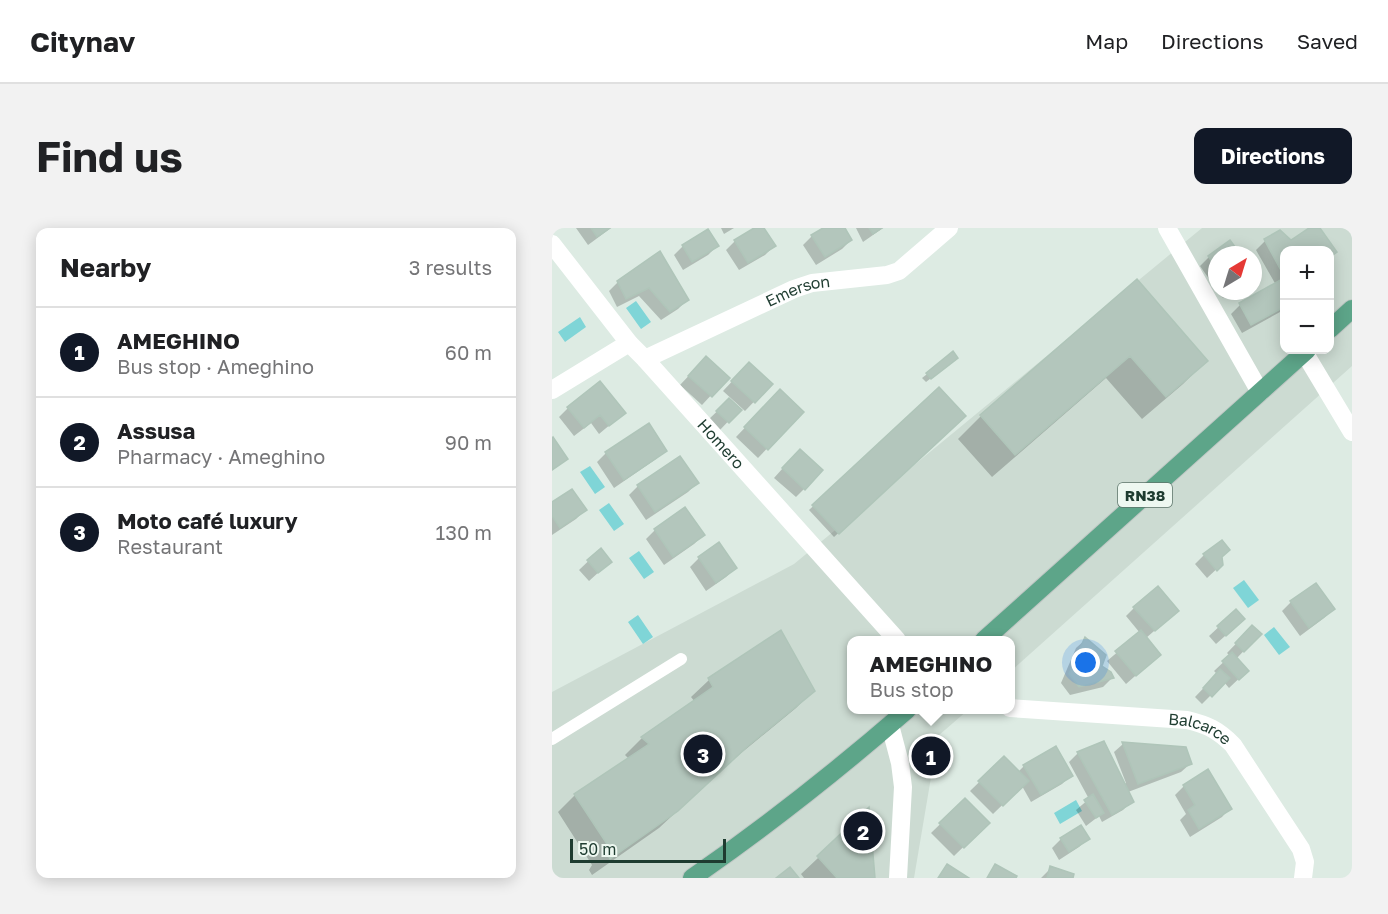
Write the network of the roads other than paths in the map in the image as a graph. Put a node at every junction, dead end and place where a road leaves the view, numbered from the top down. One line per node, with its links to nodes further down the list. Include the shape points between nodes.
1 (949, 228): 9 (street, Emerson, via 899,271 794,289)
2 (1167, 228): 11 (street)
3 (552, 244): 6 (street, Homero)
4 (1352, 309): 5 (main road)
5 (1334, 325)
6 (629, 343): 9 (street, Homero); 10 (street)
7 (1303, 354): 11 (main road, RN38)
8 (1308, 354): 12 (street)
9 (645, 359): 13 (street, Homero)
10 (552, 390)
11 (1260, 392): 14 (main road, RN38)
12 (1352, 432)
13 (893, 636)
14 (988, 636)
15 (681, 659): 19 (lane)
16 (1015, 708): 22 (street, Balcarce, via 1187,720 1220,731 1301,849 1305,862)
17 (902, 714): 18 (main road)
18 (890, 724): 20 (main road, via 787,810); 21 (street, via 903,787)
19 (552, 739)
20 (692, 878)
21 (898, 878)
22 (1303, 878)

